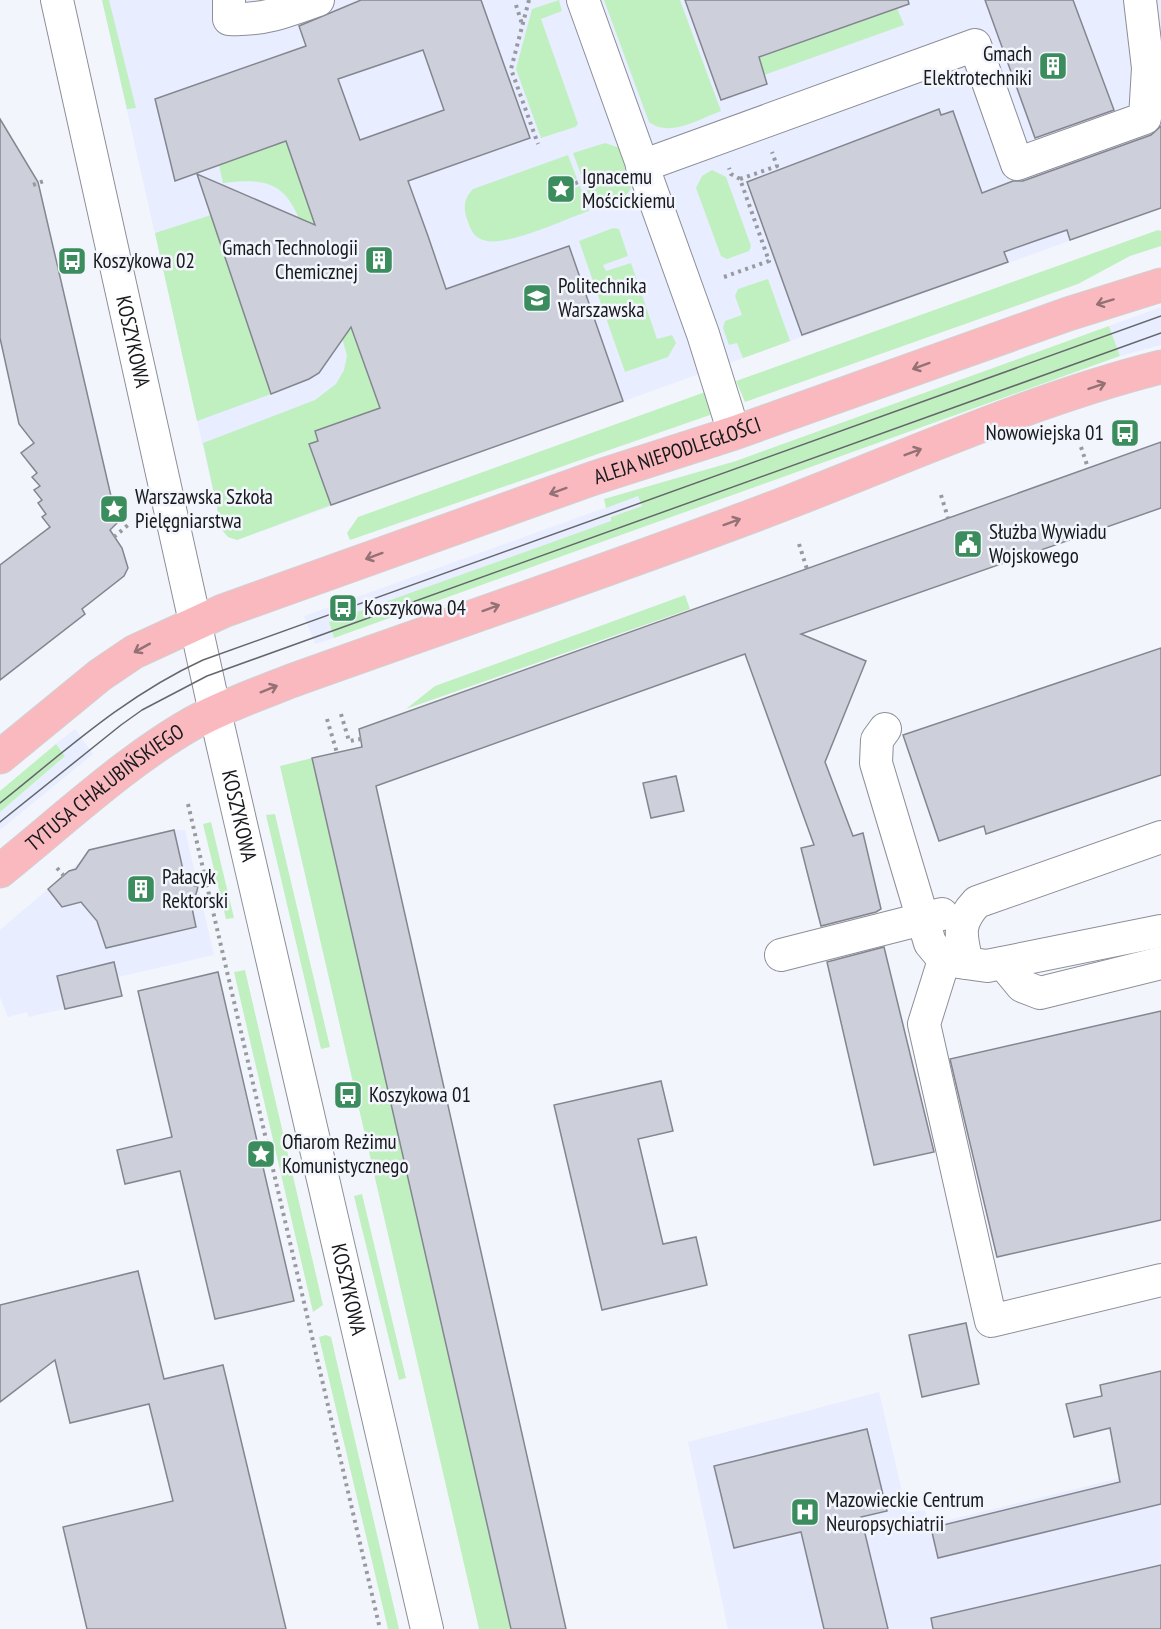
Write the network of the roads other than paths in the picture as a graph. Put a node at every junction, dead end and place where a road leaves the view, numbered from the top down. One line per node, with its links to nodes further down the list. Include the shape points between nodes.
1 (57, 0): 10 (street, KOSZYKOWA)
2 (229, 0): 5 (street, via 229,19 247,20 277,15)
3 (583, 0): 6 (street)
4 (1140, 0): 6 (street, via 1148,68 1145,118 1017,164 975,45)
5 (312, 1)
6 (642, 166): 9 (street)
7 (1161, 285): 9 (main road, ALEJA NIEPODLEGŁOŚCI, one-way to 9, via 1068,314)
8 (1161, 366): 11 (main road, one-way to 8, via 911,453)
9 (734, 433): 10 (main road, ALEJA NIEPODLEGŁOŚCI, one-way to 10, via 594,478)
10 (195, 623): 11 (street, KOSZYKOWA); 13 (main road, one-way to 13, via 119,663)
11 (215, 712): 15 (main road, TYTUSA CHAŁUBIŃSKIEGO, via 159,745); 24 (street, KOSZYKOWA)
12 (885, 729): 17 (street, via 876,740 876,763)
13 (0, 757)
14 (1161, 837): 16 (street)
15 (0, 871)
16 (977, 902): 17 (street); 20 (street, via 965,914)
17 (924, 920): 19 (street); 20 (street, via 930,943)
18 (1161, 931): 21 (street)
19 (782, 955)
20 (956, 962): 21 (street, via 987,966); 23 (street, via 924,1024 991,1321)
21 (1003, 963): 22 (street, via 1022,986 1040,993)
22 (1161, 963)
23 (1161, 1280)
24 (428, 1629)

